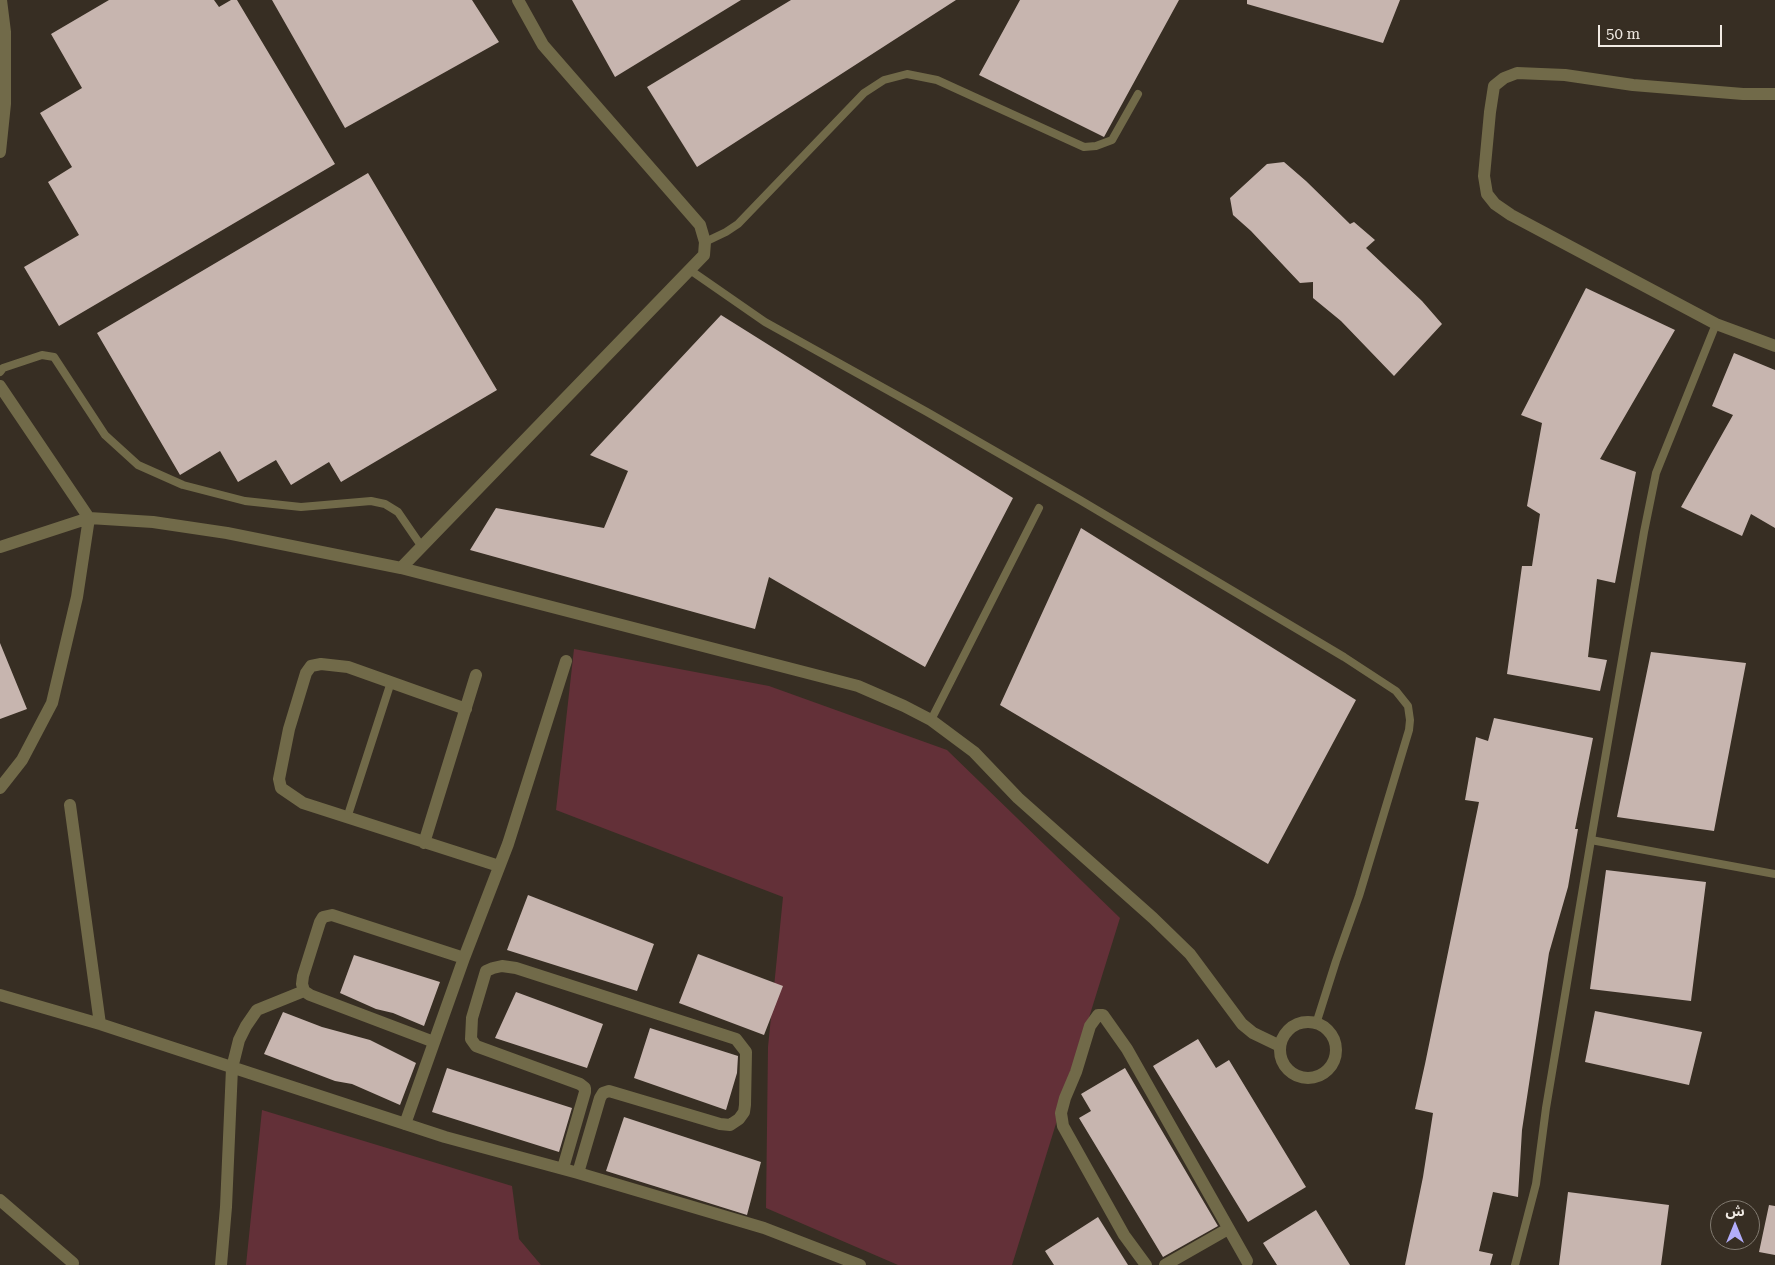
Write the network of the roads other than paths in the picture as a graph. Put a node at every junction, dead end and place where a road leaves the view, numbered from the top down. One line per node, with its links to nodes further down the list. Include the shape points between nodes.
1 (1, 0): 5 (street, via 5,32 5,104)
2 (518, 0): 6 (street, via 543,45 700,225)
3 (1138, 94): 6 (lane, via 1112,140 1084,147 937,80 907,74 884,80 864,93 738,224)
4 (1775, 94): 8 (street, via 1743,94 1517,73 1494,86 1484,176 1487,194 1495,204)
5 (0, 152)
6 (705, 242): 7 (street, via 704,255)
7 (690, 270): 15 (street); 33 (lane, via 765,322 1080,500 1396,691 1408,706 1409,730)
8 (1716, 324): 9 (street); 25 (lane, via 1656,473)
9 (1775, 346)
10 (0, 372): 15 (lane, via 42,355 54,357 105,435 138,465 183,486 244,501 302,507 371,501 385,504 398,512)
11 (0, 386): 13 (street)
12 (1039, 508): 21 (lane)
13 (89, 518): 14 (street); 16 (street, via 154,522 227,533); 22 (street, via 77,597 52,703 22,760)
14 (0, 547)
15 (422, 547): 16 (street)
16 (402, 568): 21 (street, via 858,686)
17 (566, 662): 27 (street)
18 (476, 676): 20 (street)
19 (391, 682): 20 (street); 24 (lane); 24 (street, via 348,667 321,664 311,666 306,673 289,729 279,779 281,788 303,803)
20 (466, 709): 26 (street)
21 (931, 720): 35 (street, via 974,752 1018,798 1190,954 1242,1024)
22 (0, 788)
23 (70, 805): 32 (street)
24 (348, 818): 26 (street)
25 (1591, 840): 28 (lane); 48 (lane, via 1536,1184)
26 (424, 843): 27 (street)
27 (499, 866): 29 (street)
28 (1775, 874)
29 (464, 958): 30 (street, via 332,915 323,917 320,922 302,984); 34 (street)
30 (304, 991): 34 (street); 36 (street, via 257,1010 238,1040)
31 (0, 995): 32 (street)
32 (100, 1024): 36 (street)
33 (1316, 1024): 35 (street, via 1309,1022 1293,1026); 35 (street, via 1330,1033 1336,1047 1333,1063 1322,1074 1307,1078 1292,1073 1282,1061)
34 (434, 1042): 37 (street)
35 (1280, 1046)
36 (232, 1068): 37 (street); 44 (street)
37 (406, 1124): 38 (street)
38 (563, 1168): 39 (street); 39 (street, via 585,1088 476,1046 471,1039 472,1018 486,971 493,968 516,968 736,1039 746,1052 745,1106 740,1119 730,1125 720,1124 609,1092 603,1093)
39 (578, 1172): 45 (street, via 764,1228)
40 (0, 1200): 43 (street)
41 (1228, 1229): 42 (street); 46 (street, via 1127,1049 1103,1015 1098,1015 1090,1026 1065,1098 1061,1113 1063,1126 1124,1235); 47 (street)
42 (1247, 1261)
43 (73, 1263)
44 (221, 1265)
45 (860, 1265)
46 (1146, 1265)
47 (1165, 1265)
48 (1515, 1265)

